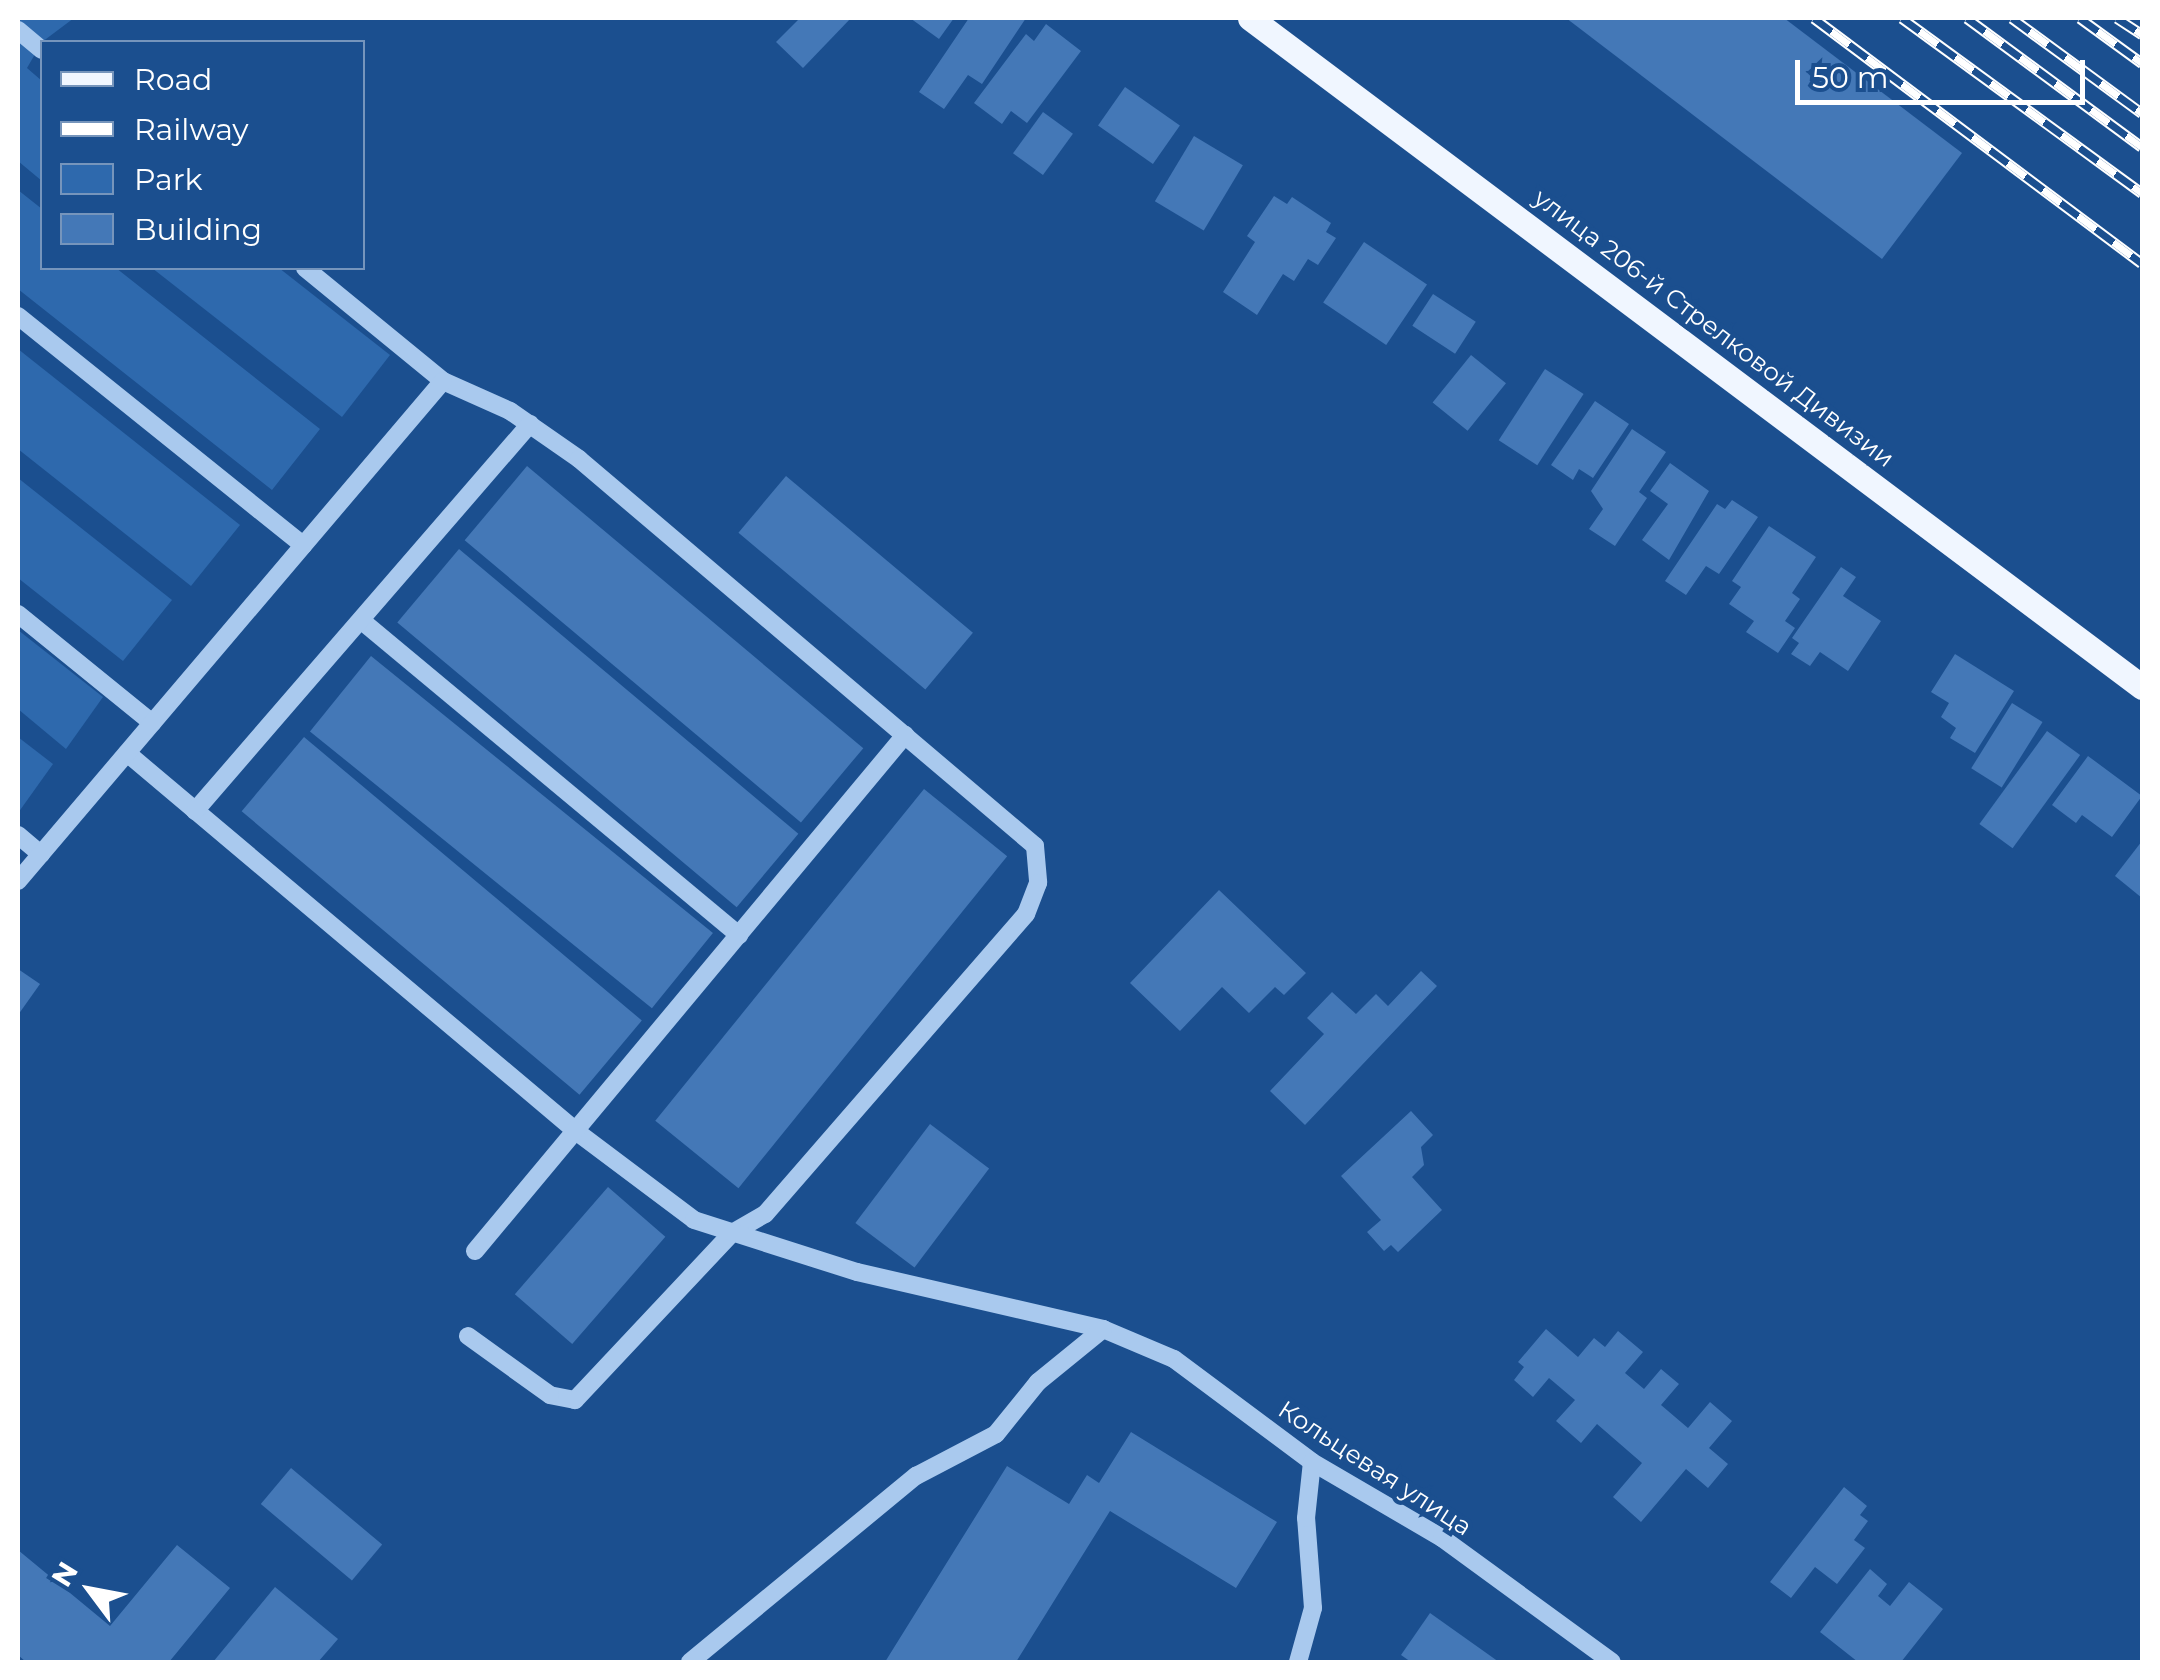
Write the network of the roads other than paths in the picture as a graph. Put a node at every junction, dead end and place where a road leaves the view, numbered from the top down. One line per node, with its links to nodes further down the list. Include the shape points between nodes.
1 (1250, 18): 11 (main road, улица 206-й Стрелковой Дивизии)
2 (18, 30): 3 (street)
3 (40, 48)
4 (307, 270): 6 (street)
5 (18, 316): 8 (street)
6 (443, 381): 7 (street); 8 (street)
7 (530, 424): 10 (street); 13 (street)
8 (303, 545): 12 (street)
9 (18, 614): 12 (street)
10 (362, 621): 15 (street); 19 (street)
11 (2142, 687)
12 (152, 723): 14 (street)
13 (905, 735): 19 (street); 21 (street, via 1035,846 1038,883 1026,914 765,1214)
14 (126, 753): 15 (street, Кольцевая улица); 17 (street)
15 (195, 811): 20 (street, Кольцевая улица)
16 (18, 836): 17 (street)
17 (41, 854): 18 (street)
18 (18, 882)
19 (740, 935): 20 (street)
20 (577, 1132): 21 (street, Кольцевая улица, via 694,1220); 22 (street)
21 (730, 1234): 23 (street, Кольцевая улица, via 784,1244 857,1272); 24 (street, via 575,1400 550,1395)
22 (475, 1251)
23 (1103, 1329): 25 (street, Кольцевая улица, via 1174,1359); 26 (street, via 1038,1382 996,1434 916,1476)
24 (468, 1336)
25 (1312, 1462): 27 (street, via 1306,1518 1314,1608); 28 (street, Кольцевая улица, via 1442,1538)
26 (690, 1662)
27 (1298, 1662)
28 (1612, 1662)

